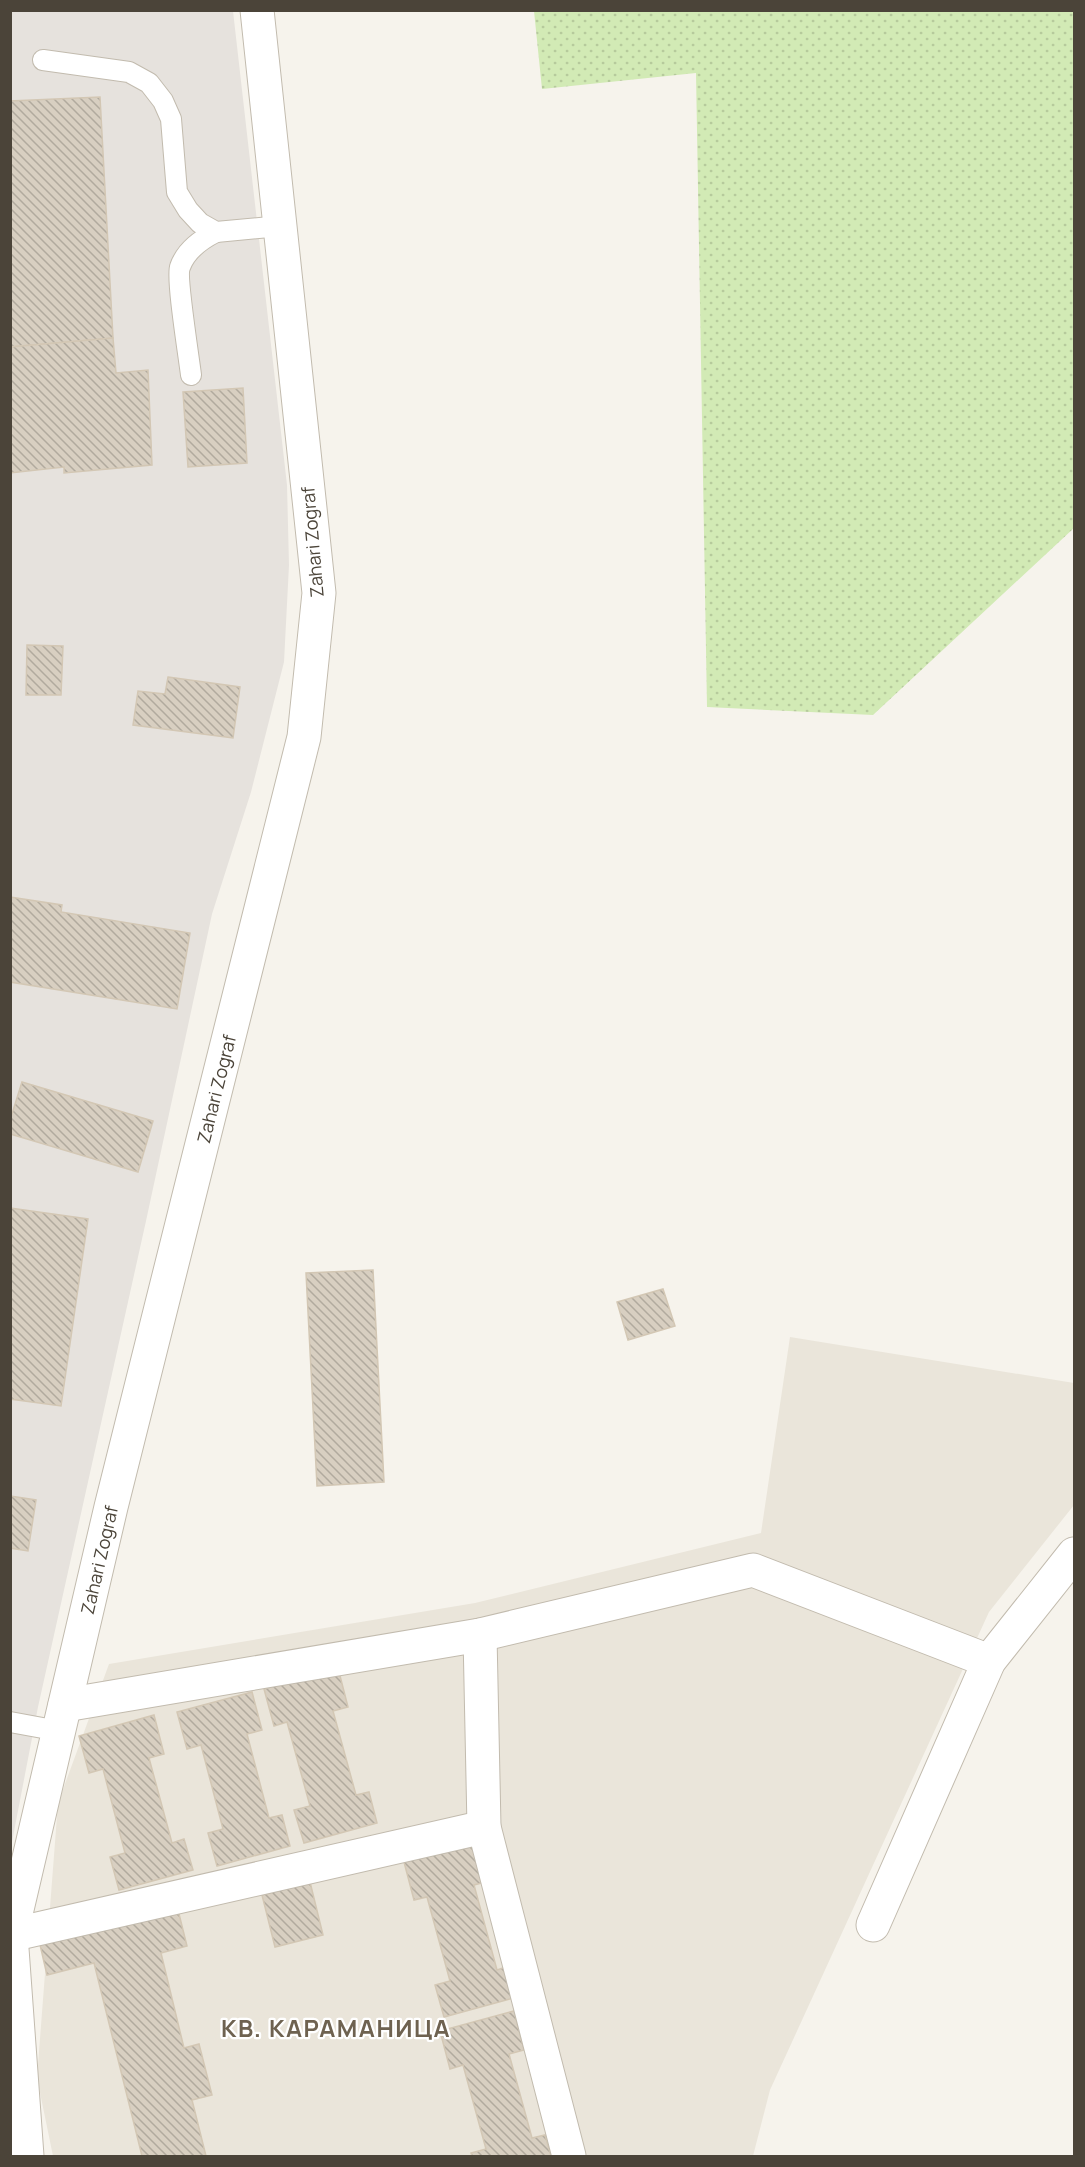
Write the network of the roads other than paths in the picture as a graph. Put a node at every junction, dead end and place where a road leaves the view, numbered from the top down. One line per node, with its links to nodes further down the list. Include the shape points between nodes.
1 (257, 10): 3 (street, Zahari Zograf)
2 (43, 60): 4 (lane, via 129,72 149,82 171,119 177,192 200,223)
3 (280, 226): 4 (lane); 9 (street, Zahari Zograf, via 319,593 304,737)
4 (216, 232): 5 (lane, via 189,251 179,269)
5 (190, 375)
6 (1074, 1554): 8 (street)
7 (480, 1635): 8 (street, via 753,1570); 9 (street); 11 (street)
8 (989, 1661): 12 (street)
9 (62, 1718): 10 (lane); 13 (street, Zahari Zograf)
10 (10, 1722)
11 (484, 1827): 13 (street); 15 (street)
12 (873, 1925)
13 (11, 1935): 14 (street, Zahari Zograf)
14 (27, 2157)
15 (569, 2157)

